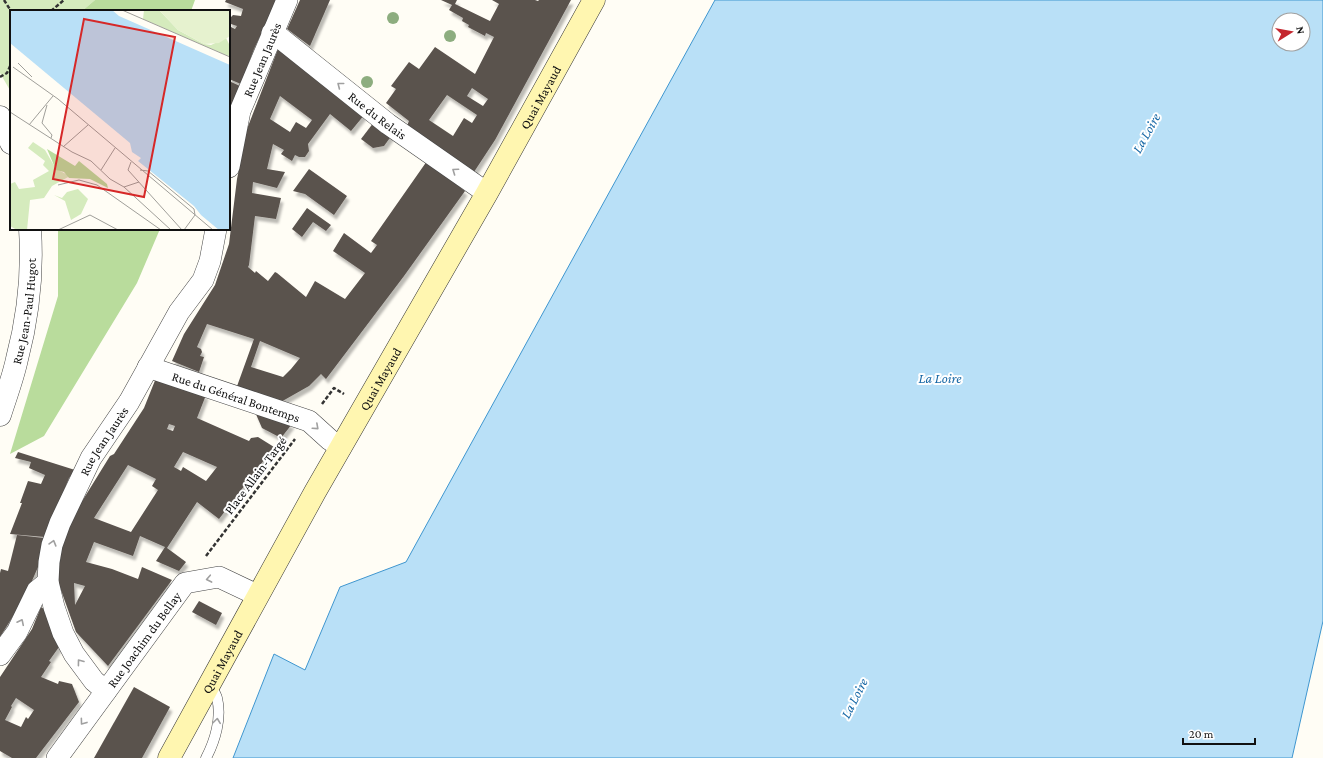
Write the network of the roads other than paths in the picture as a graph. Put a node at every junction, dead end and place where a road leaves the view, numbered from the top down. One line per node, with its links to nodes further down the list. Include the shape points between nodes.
1 (287, 0): 3 (street, Rue Jean Jaurès)
2 (594, 0): 7 (main road, Quai Mayaud)
3 (272, 33): 6 (street, Rue Jean Jaurès, via 240,111); 7 (street, Rue du Relais, one-way to 3, via 388,124)
4 (0, 117): 5 (street)
5 (10, 141)
6 (230, 162)
7 (487, 193): 12 (main road, Quai Mayaud)
8 (30, 230): 11 (street, Rue Jean-Paul Hugot, via 30,288 24,327)
9 (216, 230): 10 (street, Rue Jean Jaurès, via 210,261 203,280 179,312)
10 (148, 368): 12 (street, Rue du Général Bontemps, one-way to 12, via 309,421); 13 (street, Rue Jean Jaurès, one-way to 10, via 52,545 68,505 91,458 129,402)
11 (0, 415)
12 (341, 447): 14 (main road, Quai Mayaud)
13 (48, 582): 15 (street, one-way to 13, via 17,632 37,591); 17 (street, Rue Jean Jaurès, one-way to 13, via 94,681 74,654 63,632)
14 (257, 595): 16 (main road, Quai Mayaud); 17 (street, Rue Joachim du Bellay, one-way to 17, via 219,577 185,584)
15 (0, 655)
16 (210, 684): 19 (main road, Quai Mayaud); 20 (lane, one-way to 16, via 218,720 217,698)
17 (106, 691): 18 (street, Rue Joachim du Bellay, one-way to 18)
18 (57, 758)
19 (169, 758)
20 (206, 758)

